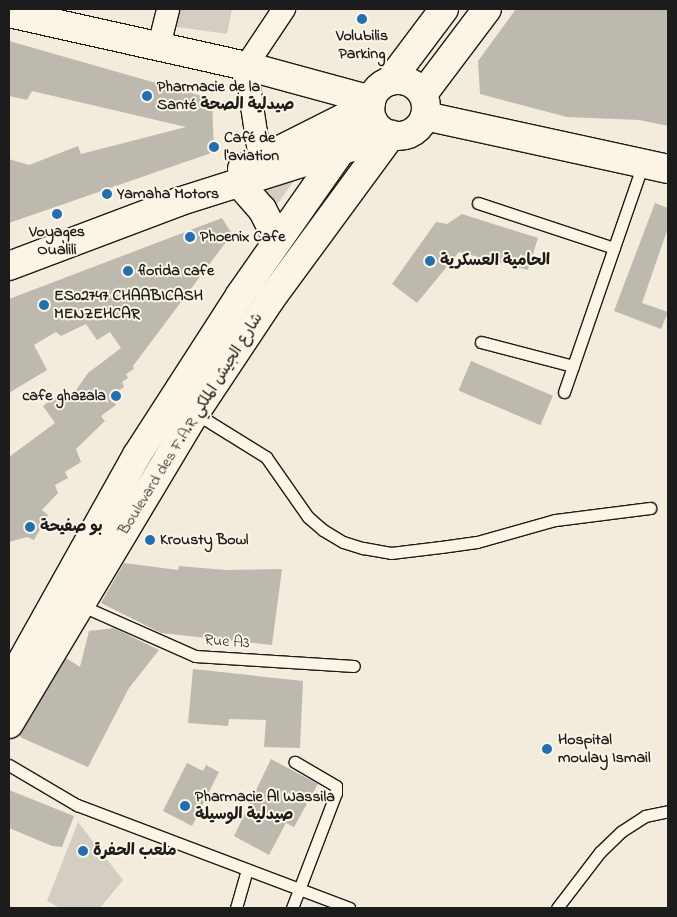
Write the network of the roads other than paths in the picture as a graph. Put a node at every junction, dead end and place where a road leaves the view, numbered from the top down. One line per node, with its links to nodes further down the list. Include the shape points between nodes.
1 (168, 9): 6 (street)
2 (284, 9): 7 (street)
3 (444, 9): 8 (main road, Boulevard des F.A.R شارع الجيش الملكي)
4 (487, 9): 9 (main road)
5 (9, 13): 6 (main road)
6 (159, 46): 7 (main road)
7 (246, 66): 8 (main road); 12 (street)
8 (375, 98): 9 (main road, via 412,83); 10 (main road, via 376,125); 11 (main road, Boulevard des F.A.R شارع الجيش الملكي); 12 (main road)
9 (424, 105): 10 (main road, via 421,124 408,134); 13 (main road)
10 (391, 135): 11 (main road); 23 (main road, Boulevard des F.A.R شارع الجيش الملكي, via 270,300)
11 (339, 151): 14 (main road); 17 (main road, Boulevard des F.A.R شارع الجيش الملكي)
12 (260, 159): 15 (main road)
13 (655, 166): 18 (lane)
14 (239, 184): 15 (main road); 17 (main road, via 262,209)
15 (178, 202): 19 (main road)
16 (478, 203): 18 (lane)
17 (278, 240): 27 (main road, Boulevard des F.A.R شارع الجيش الملكي, via 136,455)
18 (614, 248): 21 (lane)
19 (9, 266)
20 (481, 342): 21 (lane)
21 (573, 366): 22 (lane)
22 (564, 392)
23 (195, 413): 24 (lane, via 266,457 308,517 323,530 342,542 363,548 391,553 477,542 555,520); 25 (main road, Boulevard des F.A.R شارع الجيش الملكي)
24 (650, 508)
25 (80, 605): 26 (lane, Rue A3, via 195,656); 28 (main road, Boulevard des F.A.R شارع الجيش الملكي)
26 (354, 666)
27 (9, 684)
28 (9, 724)
29 (296, 762): 33 (lane, via 336,786)
30 (9, 765): 32 (lane, via 77,805)
31 (668, 811): 37 (lane, via 645,816 622,831 600,852)
32 (247, 870): 33 (lane); 34 (lane)
33 (299, 889): 35 (lane); 36 (lane)
34 (236, 908)
35 (292, 908)
36 (349, 908)
37 (557, 908)

